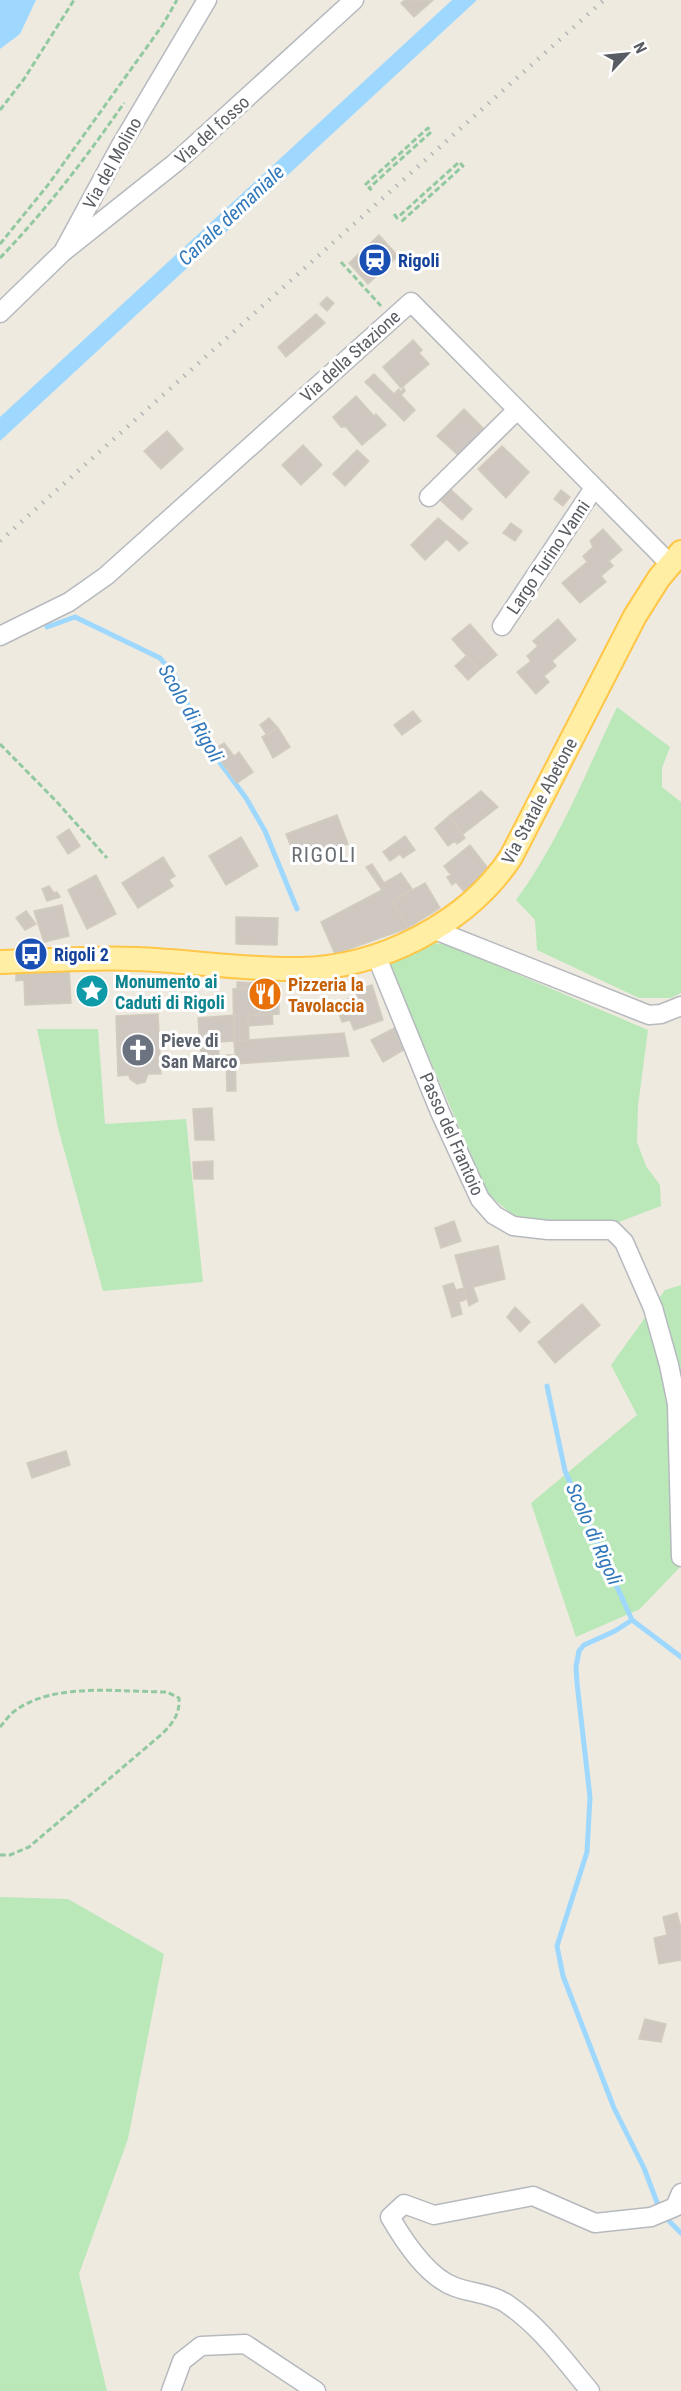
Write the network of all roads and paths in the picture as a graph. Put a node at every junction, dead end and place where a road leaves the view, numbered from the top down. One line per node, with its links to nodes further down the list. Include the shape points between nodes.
1 (74, 0): 6 (path)
2 (177, 0): 11 (path, via 55,175)
3 (207, 0): 12 (street, Via del Molino)
4 (354, 0): 12 (street, Via del fosso, via 175,163)
5 (124, 102): 13 (path, via 84,161)
6 (0, 110)
7 (365, 185): 8 (path, via 428,128 431,132 369,188)
8 (374, 192)
9 (394, 214): 10 (path, via 397,218 459,162 463,166)
10 (401, 222)
11 (0, 244)
12 (63, 252): 15 (street, Via del Molino)
13 (0, 258)
14 (340, 262): 16 (path)
15 (0, 313)
16 (393, 318): 17 (street, Via della Stazione, via 411,302); 22 (street, Via della Stazione, via 106,576 69,602)
17 (517, 410): 18 (street, Via della Stazione); 19 (street)
18 (594, 488): 20 (street, Via della Stazione); 21 (street, Largo Turino Vanni)
19 (429, 497)
20 (675, 558): 25 (main road, Via Statale Abetone, via 635,616 511,857 485,890)
21 (502, 626)
22 (0, 636)
23 (0, 744): 24 (path)
24 (107, 858)
25 (435, 930): 26 (main road, Via Statale Abetone); 28 (street, via 648,1015)
26 (376, 955): 27 (main road, Via Statale Abetone, via 302,969 138,959); 29 (street, Passo del Frantoio, via 480,1199 494,1215 513,1226 612,1230 624,1242 653,1308 677,1404)
27 (0, 962)
28 (681, 1006)
29 (681, 1557)
30 (0, 1727): 31 (path, via 16,1710 62,1692 167,1692 179,1698 180,1708 173,1723 162,1734 29,1847)
31 (0, 1855)
32 (681, 2193): 35 (street, via 675,2207 651,2217 595,2223 533,2196 434,2215 404,2204 390,2217 404,2241 429,2269 452,2286 504,2302 536,2325)
33 (171, 2391): 34 (street, via 182,2361 201,2346 245,2344)
34 (316, 2391)
35 (590, 2391)

